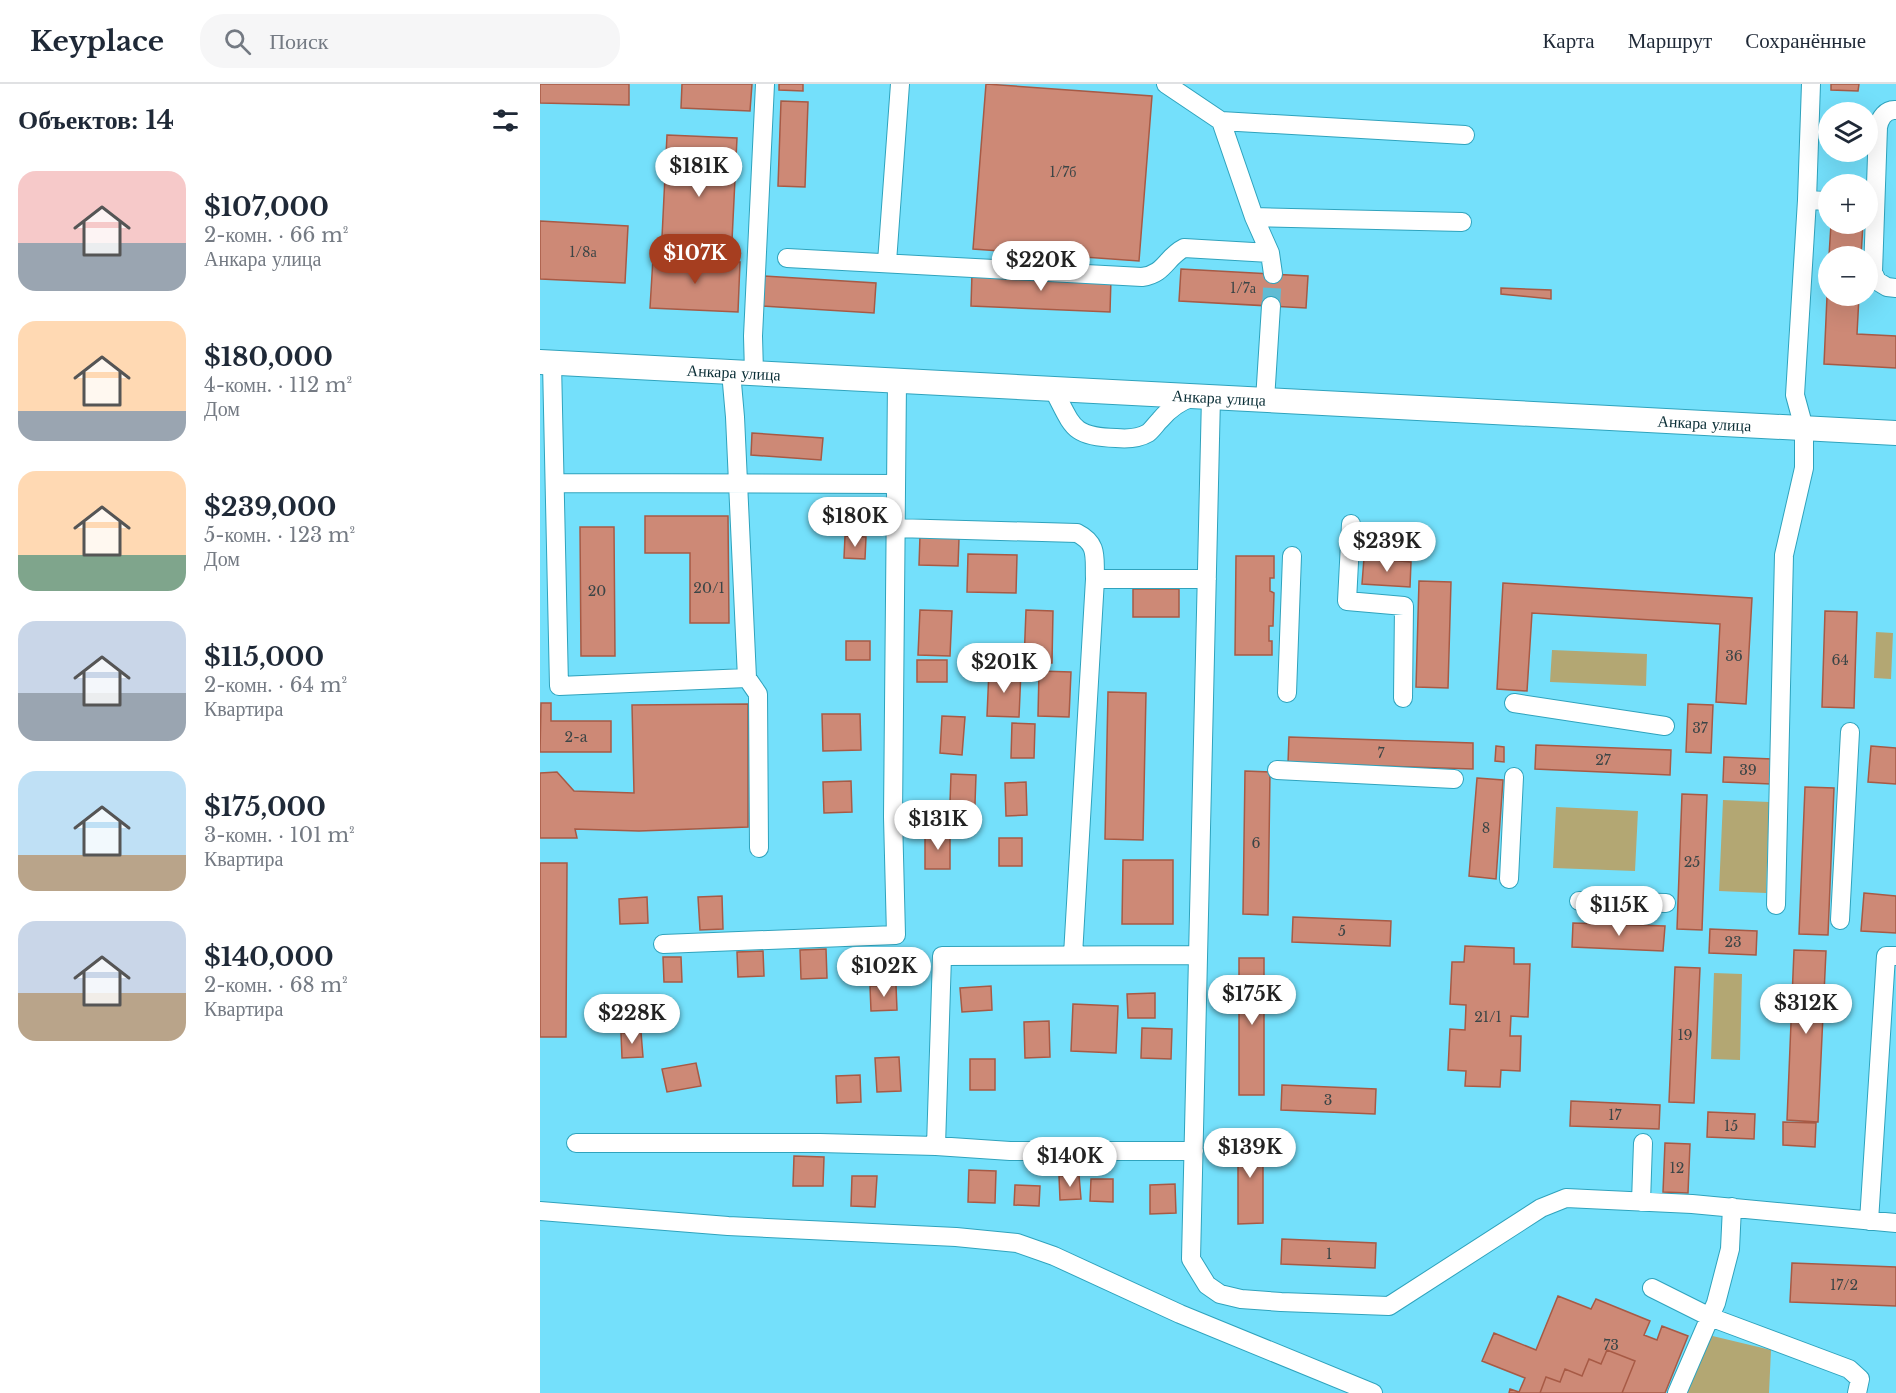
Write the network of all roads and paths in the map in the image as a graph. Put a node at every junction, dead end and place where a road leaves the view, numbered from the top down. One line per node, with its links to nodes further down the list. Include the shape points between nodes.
1 (765, 84): 21 (street, via 753,336)
2 (900, 84): 16 (street)
3 (1166, 84): 6 (street)
4 (1810, 84): 9 (street)
5 (1896, 110): 8 (street, via 1884,113 1880,120)
6 (1221, 122): 7 (street); 11 (street)
7 (1465, 135)
8 (1874, 174)
9 (1807, 200): 10 (street); 26 (street, via 1796,395)
10 (1818, 201)
11 (1254, 217): 12 (street); 14 (street)
12 (1462, 222)
13 (1872, 234): 18 (street, via 1876,281)
14 (1270, 254): 16 (street, via 1184,248 1159,272 1142,277); 17 (street)
15 (787, 258): 16 (street)
16 (887, 262)
17 (1273, 274)
18 (1896, 288)
19 (1271, 306): 25 (street)
20 (546, 363): 21 (main road, Анкара улица); 28 (street)
21 (742, 373): 22 (main road, Анкара улица); 29 (street, via 735,417)
22 (897, 381): 23 (main road, Анкара улица); 30 (street)
23 (1053, 389): 24 (main road, Анкара улица); 24 (street, via 1079,432 1112,438 1137,438 1149,433 1173,406)
24 (1203, 397): 25 (main road, Анкара улица); 35 (street)
25 (1265, 400): 26 (main road, Анкара улица)
26 (1804, 428): 27 (main road, Анкара улица); 49 (street, via 1804,468 1784,555)
27 (1896, 433)
28 (555, 483): 29 (street); 36 (street, via 559,686)
29 (738, 484): 30 (street); 36 (street)
30 (895, 484): 32 (street)
31 (1351, 525): 38 (street, via 1347,601 1404,606)
32 (895, 528): 34 (street, via 1077,533 1094,547); 51 (street, via 896,934)
33 (1292, 556): 37 (street)
34 (1095, 579): 35 (street); 52 (street)
35 (1207, 579): 53 (street)
36 (747, 678): 45 (street, via 758,694)
37 (1287, 693)
38 (1403, 698)
39 (1514, 703): 40 (street)
40 (1665, 726)
41 (1850, 732): 50 (street)
42 (1277, 770): 44 (street)
43 (1514, 777): 46 (street)
44 (1454, 779)
45 (759, 848)
46 (1509, 879)
47 (1579, 901): 48 (street)
48 (1666, 903)
49 (1776, 905)
50 (1840, 920)
51 (663, 944)
52 (1073, 955): 53 (street); 57 (street, via 942,956)
53 (1198, 955): 58 (street)
54 (1896, 956): 62 (street, via 1886,956)
55 (576, 1143): 57 (street)
56 (1643, 1143): 59 (street)
57 (936, 1146): 58 (street, via 1010,1151)
58 (1194, 1151): 59 (street, via 1191,1259 1207,1285 1220,1294 1241,1299 1389,1306 1541,1208 1566,1198)
59 (1641, 1202): 60 (street)
60 (1732, 1207): 62 (street); 65 (street, via 1730,1249)
61 (540, 1211): 66 (street, via 1017,1244 1054,1256 1180,1314)
62 (1869, 1221): 63 (street)
63 (1896, 1223)
64 (1652, 1288): 65 (street)
65 (1710, 1317): 67 (street); 68 (street, via 1849,1369 1860,1379)
66 (1373, 1393)
67 (1677, 1393)
68 (1857, 1393)

